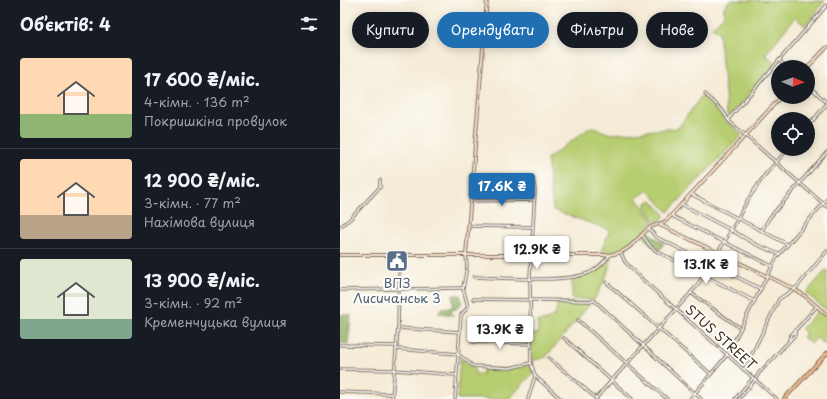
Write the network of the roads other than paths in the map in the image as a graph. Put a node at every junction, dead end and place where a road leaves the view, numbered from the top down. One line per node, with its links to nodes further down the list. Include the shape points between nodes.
1 (487, 0): 23 (main road)
2 (827, 5): 4 (street)
3 (827, 47): 5 (main road)
4 (779, 60)
5 (815, 60)
6 (771, 69): 12 (street)
7 (815, 91): 9 (street)
8 (705, 94): 12 (street, via 722,110)
9 (827, 103): 11 (street)
10 (776, 104): 13 (main road)
11 (815, 118)
12 (729, 121): 13 (street)
13 (746, 136): 16 (street); 20 (main road)
14 (827, 152): 19 (street)
15 (782, 156): 16 (street)
16 (776, 162): 19 (street); 29 (street, via 759,182)
17 (533, 179): 22 (street)
18 (380, 180): 32 (street, via 380,187)
19 (800, 182): 24 (street); 37 (street)
20 (691, 194): 25 (main road); 29 (street)
21 (827, 199): 24 (street)
22 (533, 200): 23 (street); 33 (street)
23 (471, 201): 31 (main road)
24 (823, 203): 26 (street); 40 (street)
25 (681, 204): 27 (main road); 36 (street)
26 (827, 207)
27 (672, 214): 28 (main road); 39 (street)
28 (669, 217): 30 (main road); 34 (main road, via 666,224)
29 (737, 218): 36 (street); 37 (street)
30 (657, 225): 34 (main road); 35 (main road)
31 (469, 226): 33 (street); 48 (main road)
32 (340, 227)
33 (532, 227): 44 (street)
34 (668, 227): 43 (main road)
35 (649, 229): 38 (main road); 49 (street, via 656,237)
36 (731, 230): 39 (street); 46 (street)
37 (762, 230): 40 (street)
38 (642, 235): 42 (main road); 52 (street, via 658,252)
39 (724, 242): 43 (street); 50 (street)
40 (787, 244): 46 (street)
41 (827, 250): 61 (street)
42 (621, 253): 45 (main road); 67 (street, STUS STREET, via 630,267)
43 (718, 253): 49 (street); 54 (main road)
44 (531, 254): 45 (main road); 48 (main road); 55 (street)
45 (611, 254): 55 (street, via 600,267 571,278)
46 (779, 254): 50 (street)
47 (340, 255): 48 (main road)
48 (466, 255): 57 (street, via 467,267)
49 (710, 265): 52 (street); 59 (street)
50 (772, 266): 54 (street)
51 (399, 274): 58 (street)
52 (704, 276): 62 (street); 65 (street)
53 (474, 277): 55 (street)
54 (767, 277): 59 (street); 61 (main road)
55 (530, 278): 64 (street)
56 (606, 282): 73 (street)
57 (463, 288): 58 (street); 75 (street, via 468,307 462,315)
58 (398, 289): 60 (street); 72 (street)
59 (761, 289): 65 (street)
60 (340, 290)
61 (794, 290): 66 (main road); 90 (street, via 779,299)
62 (691, 292): 67 (street); 74 (street)
63 (473, 299): 64 (street)
64 (530, 299): 71 (street); 80 (street, via 595,301)
65 (754, 301): 74 (street)
66 (817, 306): 68 (main road); 95 (street)
67 (677, 309): 73 (street); 84 (street, STUS STREET)
68 (827, 315)
69 (473, 320): 71 (street)
70 (578, 320): 87 (street)
71 (530, 321): 78 (street)
72 (398, 328): 75 (street); 81 (street)
73 (660, 328): 80 (street); 91 (street)
74 (741, 328): 84 (street)
75 (460, 332): 83 (street)
76 (564, 338): 96 (street)
77 (472, 342): 78 (street)
78 (530, 344): 86 (street)
79 (340, 345): 81 (street)
80 (643, 346): 87 (street); 99 (street)
81 (397, 348): 83 (street); 89 (street)
82 (827, 353): 112 (main road)
83 (458, 354): 86 (street, via 473,366 510,368); 92 (street)
84 (727, 355): 90 (street, STUS STREET); 91 (street)
85 (549, 358): 104 (street)
86 (531, 363): 93 (street)
87 (628, 364): 96 (street); 106 (street)
88 (340, 369): 89 (street)
89 (395, 370): 92 (street); 98 (street)
90 (744, 370): 94 (street, STUS STREET)
91 (711, 374): 99 (street)
92 (456, 375): 101 (street)
93 (534, 376): 102 (street); 103 (street)
94 (753, 378): 95 (street, STUS STREET); 109 (street)
95 (755, 380): 110 (street); 111 (street, STUS STREET)
96 (612, 381): 104 (street); 105 (street)
97 (340, 392): 98 (street)
98 (392, 394): 100 (street)
99 (695, 394): 107 (street); 108 (street)
100 (392, 399)
101 (455, 399)
102 (528, 399)
103 (561, 399)
104 (596, 399)
105 (632, 399)
106 (667, 399)
107 (690, 399)
108 (701, 399)
109 (735, 399)
110 (740, 399)
111 (778, 399)
112 (784, 399)

